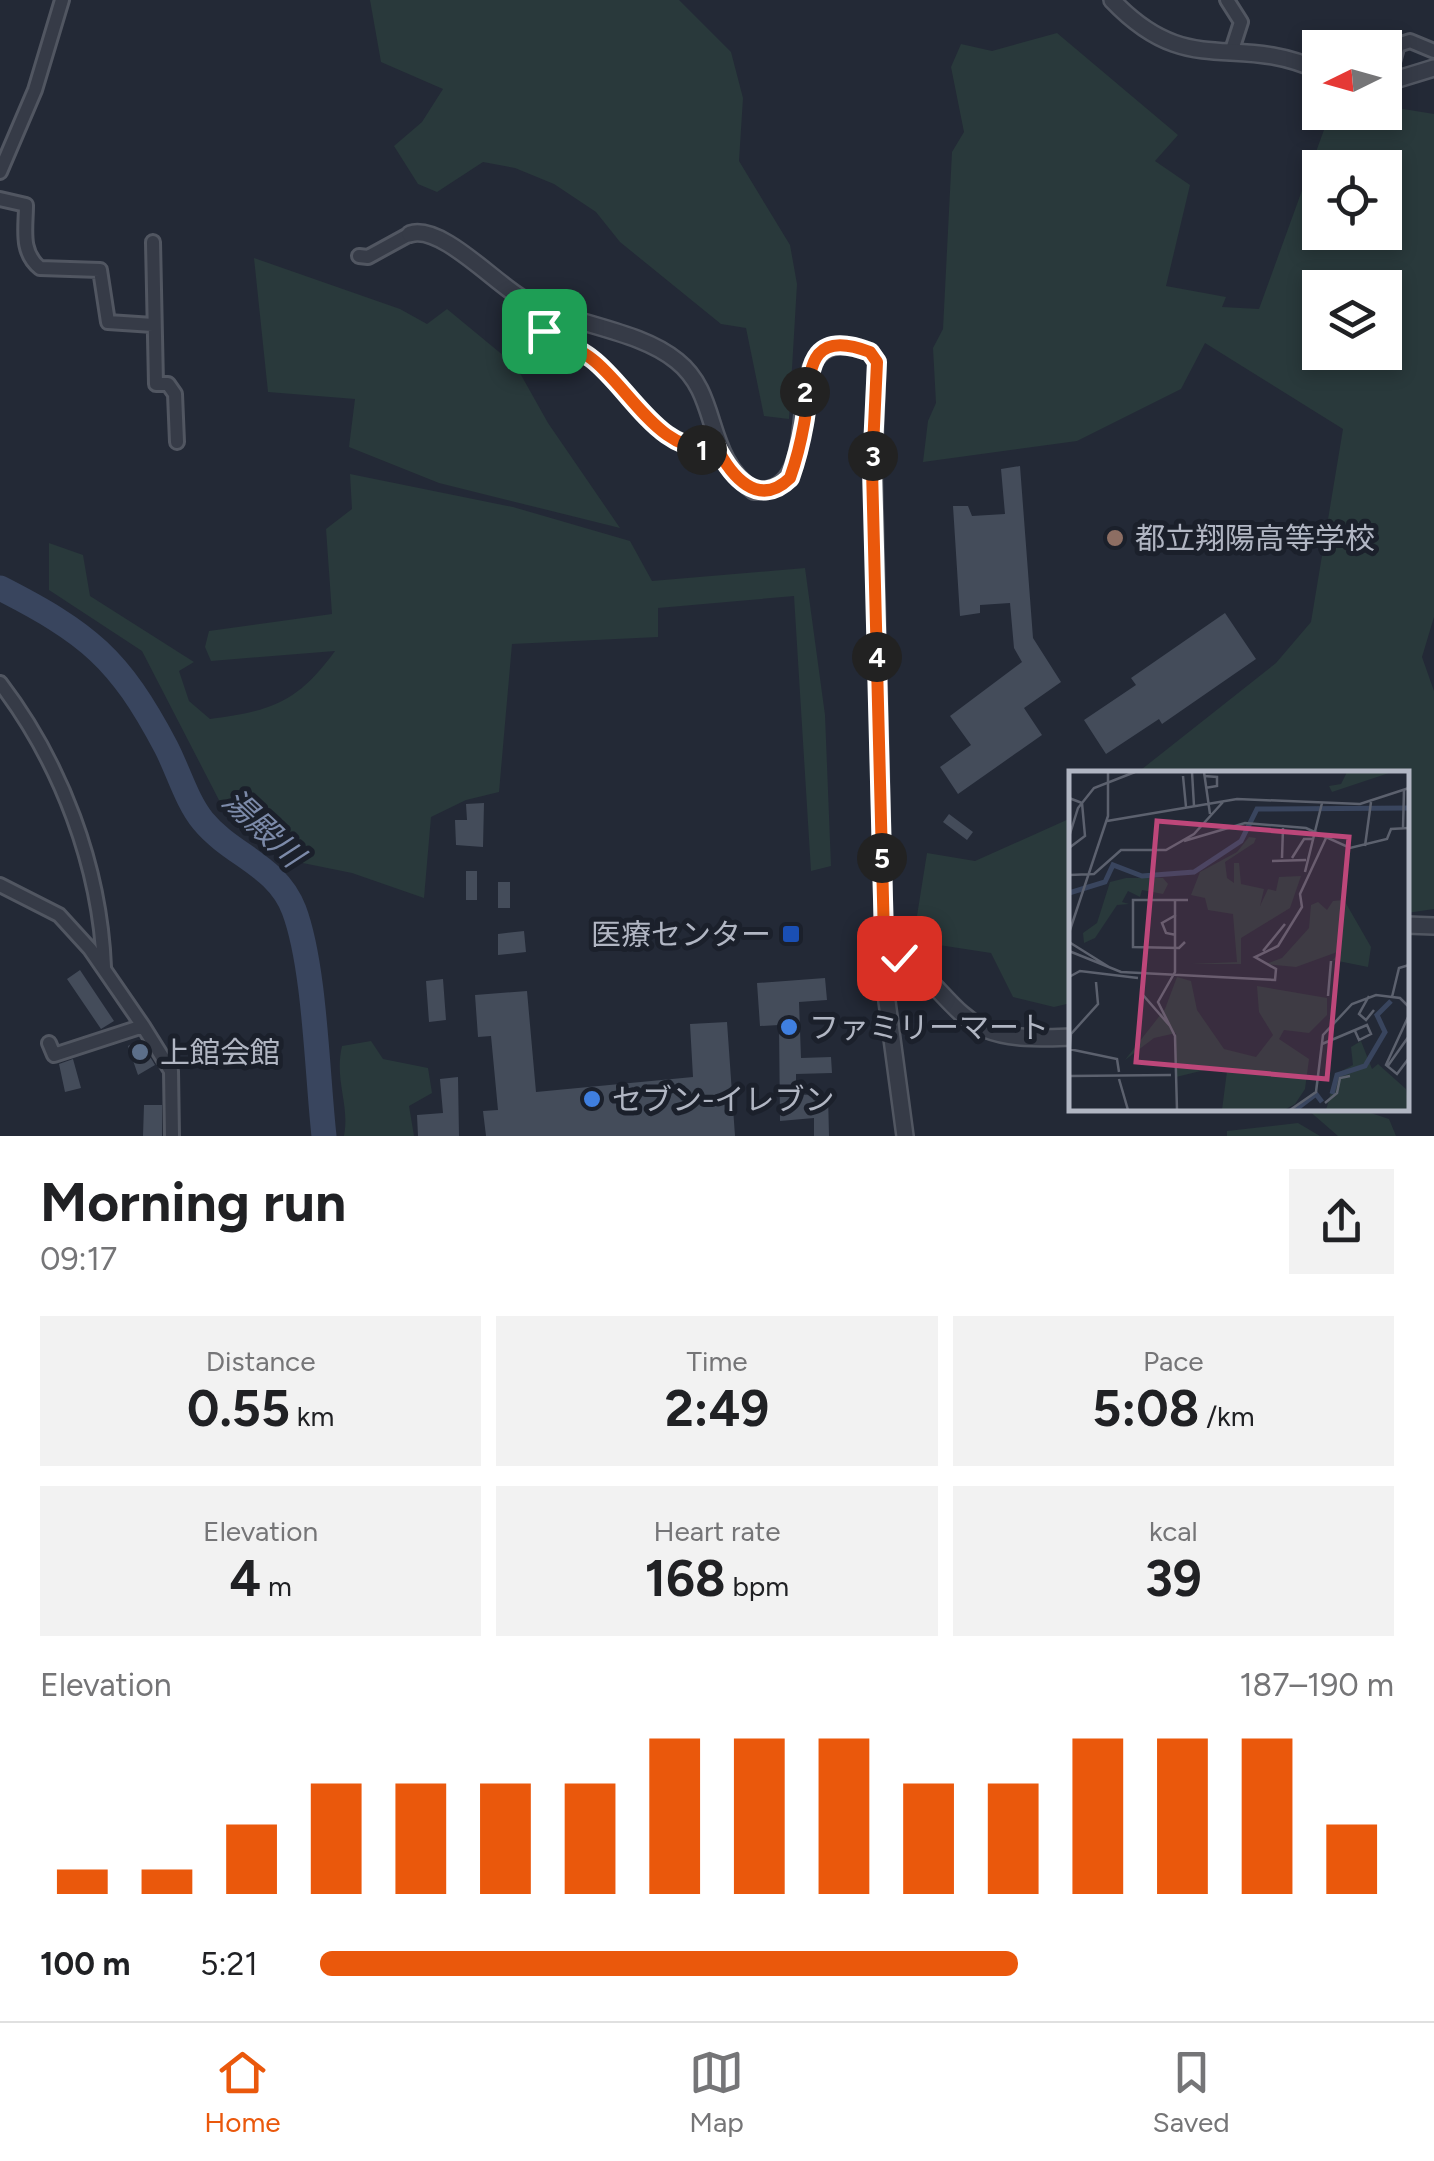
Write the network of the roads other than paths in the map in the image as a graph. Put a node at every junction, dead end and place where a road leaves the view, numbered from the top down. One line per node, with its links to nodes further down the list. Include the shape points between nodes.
1 (62, 0): 10 (street, via 35,90)
2 (1112, 0): 6 (street, via 1170,45)
3 (1228, 0): 6 (street, via 1241,22)
4 (1402, 44): 5 (street)
5 (1434, 50)
6 (1231, 52): 7 (street, via 1282,55)
7 (1302, 63)
8 (1434, 68): 9 (street)
9 (1402, 77)
10 (0, 172)
11 (0, 199): 16 (street, via 26,204 26,253 34,264 95,267 104,274 108,322)
12 (410, 234): 14 (street); 15 (street, via 436,236 522,299)
13 (153, 242): 16 (street)
14 (360, 256)
15 (570, 319): 18 (street); 20 (street, via 676,360 700,389)
16 (154, 325): 19 (street, via 156,384 168,384 175,394)
17 (539, 334): 18 (street)
18 (562, 342): 20 (street, via 591,358 672,439 696,450)
19 (176, 442)
20 (716, 446): 23 (street, via 726,466 754,490 781,486 794,467 814,359 848,346 870,352 877,362 872,469)
21 (0, 682): 24 (street, via 46,748 66,796 86,862)
22 (0, 885): 24 (street, via 59,915)
23 (885, 954): 26 (street, via 908,962 984,1028); 29 (street)
24 (104, 970): 25 (street)
25 (143, 1026): 27 (street, via 54,1055); 28 (street, via 171,1071)
26 (1069, 1038)
27 (49, 1043)
28 (172, 1136)
29 (905, 1136)

